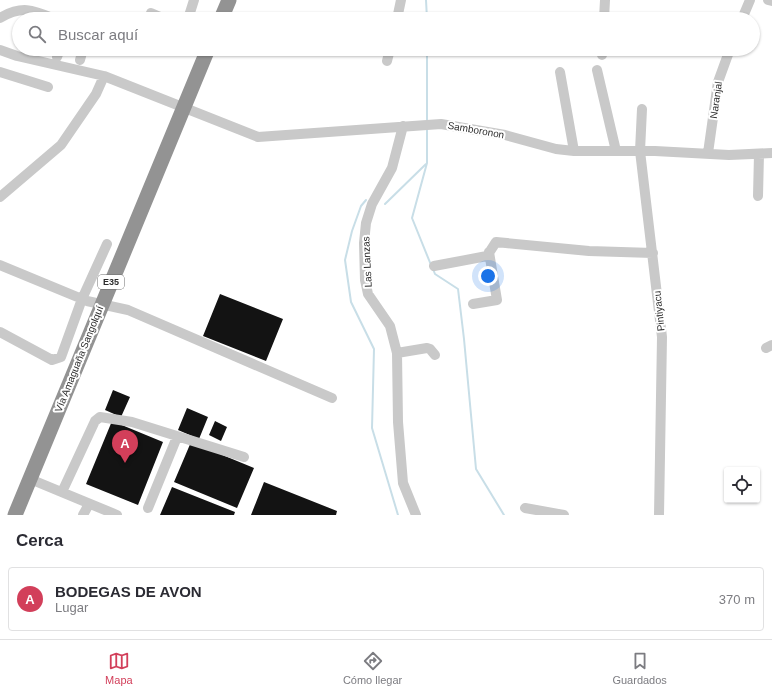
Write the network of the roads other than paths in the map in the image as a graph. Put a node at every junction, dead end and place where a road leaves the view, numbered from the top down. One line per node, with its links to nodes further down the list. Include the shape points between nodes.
1 (194, 0): 9 (street)
2 (229, 0): 10 (highway)
3 (401, 0): 11 (street)
4 (605, 0): 12 (street)
5 (750, 0): 13 (street)
6 (768, 0): 7 (street)
7 (772, 0)
8 (35, 12): 14 (street, via 26,9 14,10)
9 (190, 12)
10 (224, 12)
11 (398, 12)
12 (604, 12)
13 (745, 12)
14 (0, 18)
15 (0, 50): 16 (street, Samboronon)
16 (12, 54)
17 (17, 56): 27 (street, Samboronon)
18 (81, 56): 22 (street)
19 (205, 56): 29 (highway, Vía Amaguaña Sangolquí / E35)
20 (388, 56): 23 (street)
21 (727, 56): 35 (street, Naranjal, via 718,82)
22 (80, 60)
23 (387, 61)
24 (597, 70): 34 (street)
25 (0, 72): 28 (street)
26 (560, 72): 32 (street)
27 (104, 76): 29 (street, Samboronon); 39 (street, via 96,94 61,145)
28 (48, 87)
29 (184, 107): 31 (street, Samboronon, via 258,137); 47 (highway, Vía Amaguaña Sangolquí / E35)
30 (642, 109): 33 (street, Pintiyacu)
31 (407, 126): 32 (street, Samboronon, via 441,124 505,134 556,149); 49 (street, Las Lanzas, via 392,168 372,204 366,223 364,243 368,294 390,326)
32 (574, 151): 34 (street, Samboronon)
33 (640, 151): 34 (street, Samboronon); 35 (street, Samboronon); 42 (street, Pintiyacu)
34 (616, 152)
35 (708, 153): 37 (street, Samboronon)
36 (772, 153): 37 (street, Samboronon)
37 (759, 154): 38 (street)
38 (758, 196)
39 (0, 197)
40 (107, 244): 45 (street)
41 (490, 252): 42 (street, via 496,242 589,251); 44 (street, via 481,258); 46 (street, via 497,300)
42 (653, 253): 64 (street, Pintiyacu, via 662,337)
43 (0, 265): 45 (street)
44 (434, 266)
45 (82, 299): 47 (street); 48 (street, via 60,357 56,359 52,360)
46 (473, 304)
47 (102, 305): 51 (street, via 128,310); 54 (highway, Vía Amaguaña Sangolquí / E35)
48 (0, 332)
49 (397, 353): 50 (street, via 427,348); 62 (street, Las Lanzas, via 398,422 403,484)
50 (435, 355)
51 (332, 398)
52 (177, 437): 53 (street); 55 (street, via 132,422 100,418 95,421); 57 (street)
53 (244, 457)
54 (30, 479): 55 (street); 59 (highway, Vía Amaguaña Sangolquí / E35)
55 (62, 492): 56 (street)
56 (89, 504): 60 (street); 61 (street)
57 (148, 508)
58 (525, 508): 63 (street)
59 (15, 515)
60 (83, 515)
61 (116, 515)
62 (416, 515)
63 (564, 515)
64 (659, 515)

